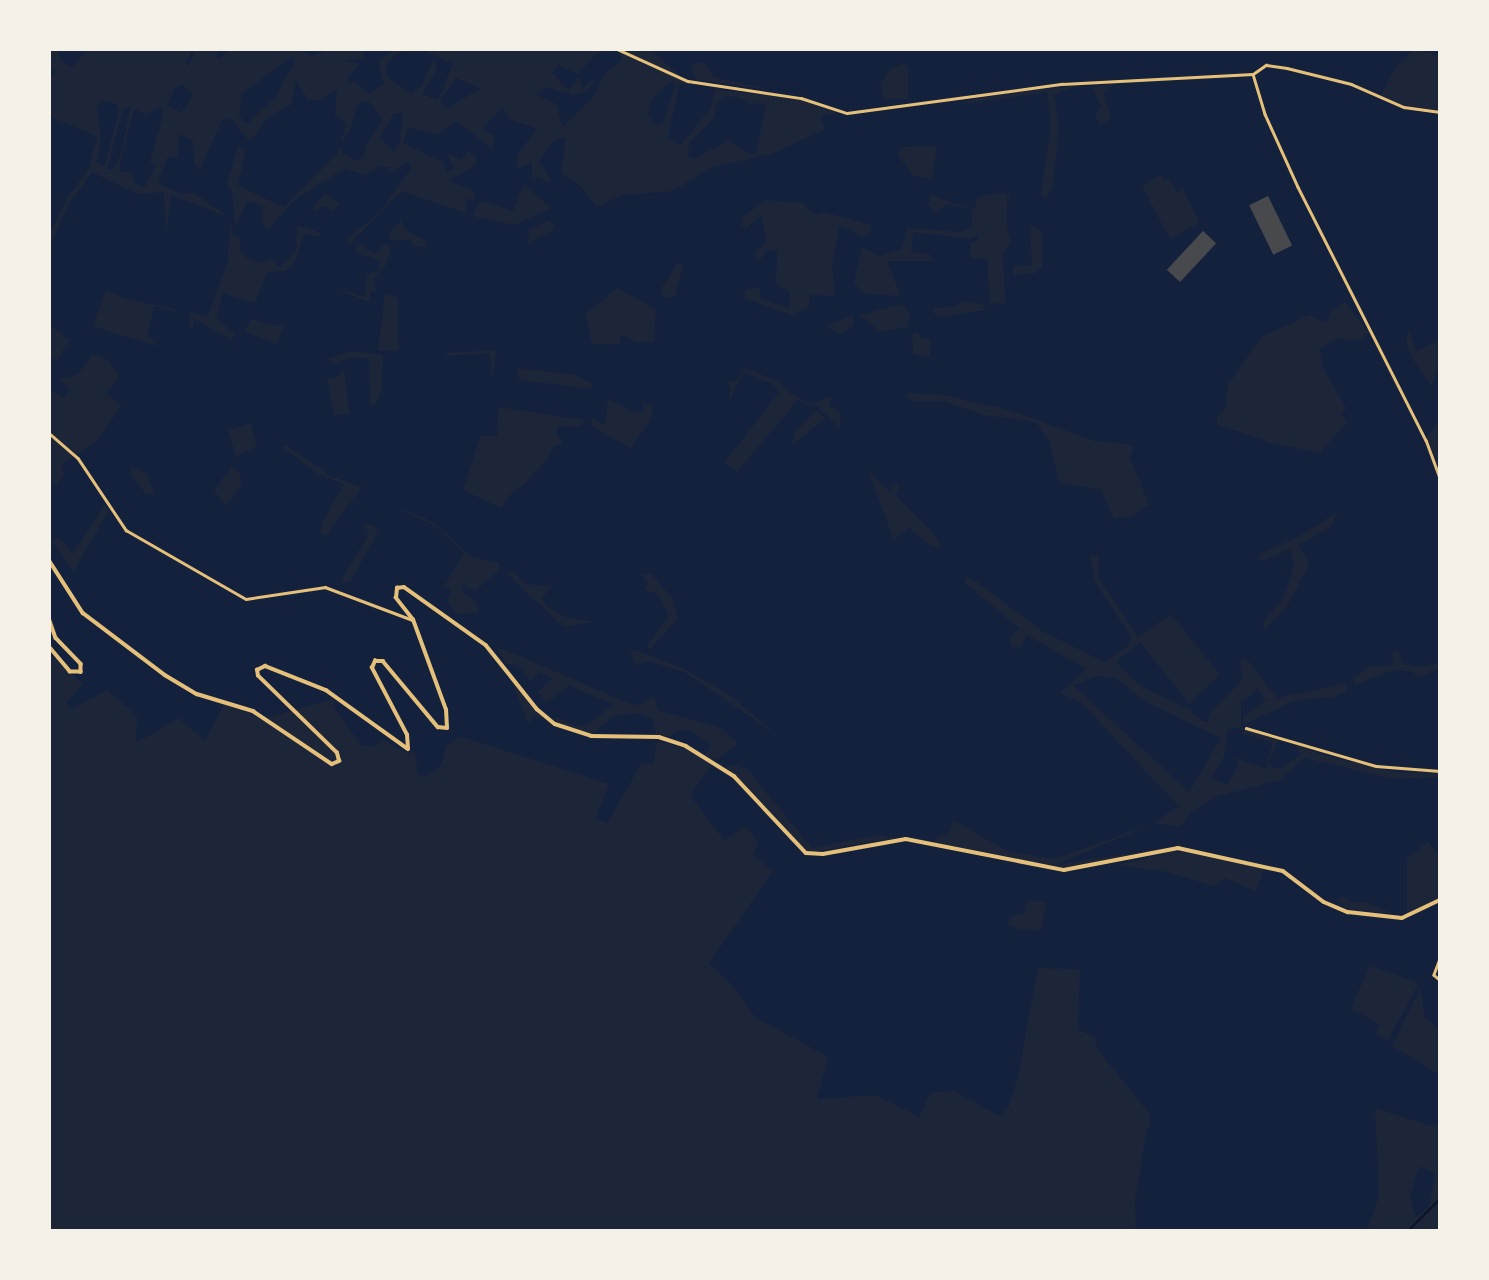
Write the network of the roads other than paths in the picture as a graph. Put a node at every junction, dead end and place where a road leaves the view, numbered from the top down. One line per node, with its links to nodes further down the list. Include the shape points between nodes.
1 (617, 49): 2 (street, via 688,81 801,98 847,113 1062,84)
2 (1253, 74): 3 (street, via 1266,65 1287,68 1352,84 1404,107); 5 (street, via 1265,114 1303,199 1425,439)
3 (1440, 112)
4 (49, 433): 8 (street, via 78,458 126,530 246,599 325,587)
5 (1440, 478)
6 (49, 560): 8 (main road, via 83,613 164,675 197,694 253,710 332,764 339,761 337,753 257,670 265,667 326,690 408,749 407,735 372,668 375,661 387,664 438,727 447,728 450,721)
7 (49, 618): 9 (main road, via 56,638 82,664 81,672 70,672)
8 (412, 620): 12 (main road, via 396,598 401,587 486,645 537,709 555,724 591,736 659,737 686,746 734,776 792,841 811,854 906,839 1030,867 1064,870 1178,848 1283,871 1324,902 1348,912 1402,918)
9 (49, 648)
10 (1246, 728): 11 (street, via 1378,766)
11 (1440, 771)
12 (1440, 900)
13 (1440, 958): 14 (street, via 1434,975)
14 (1440, 980)

